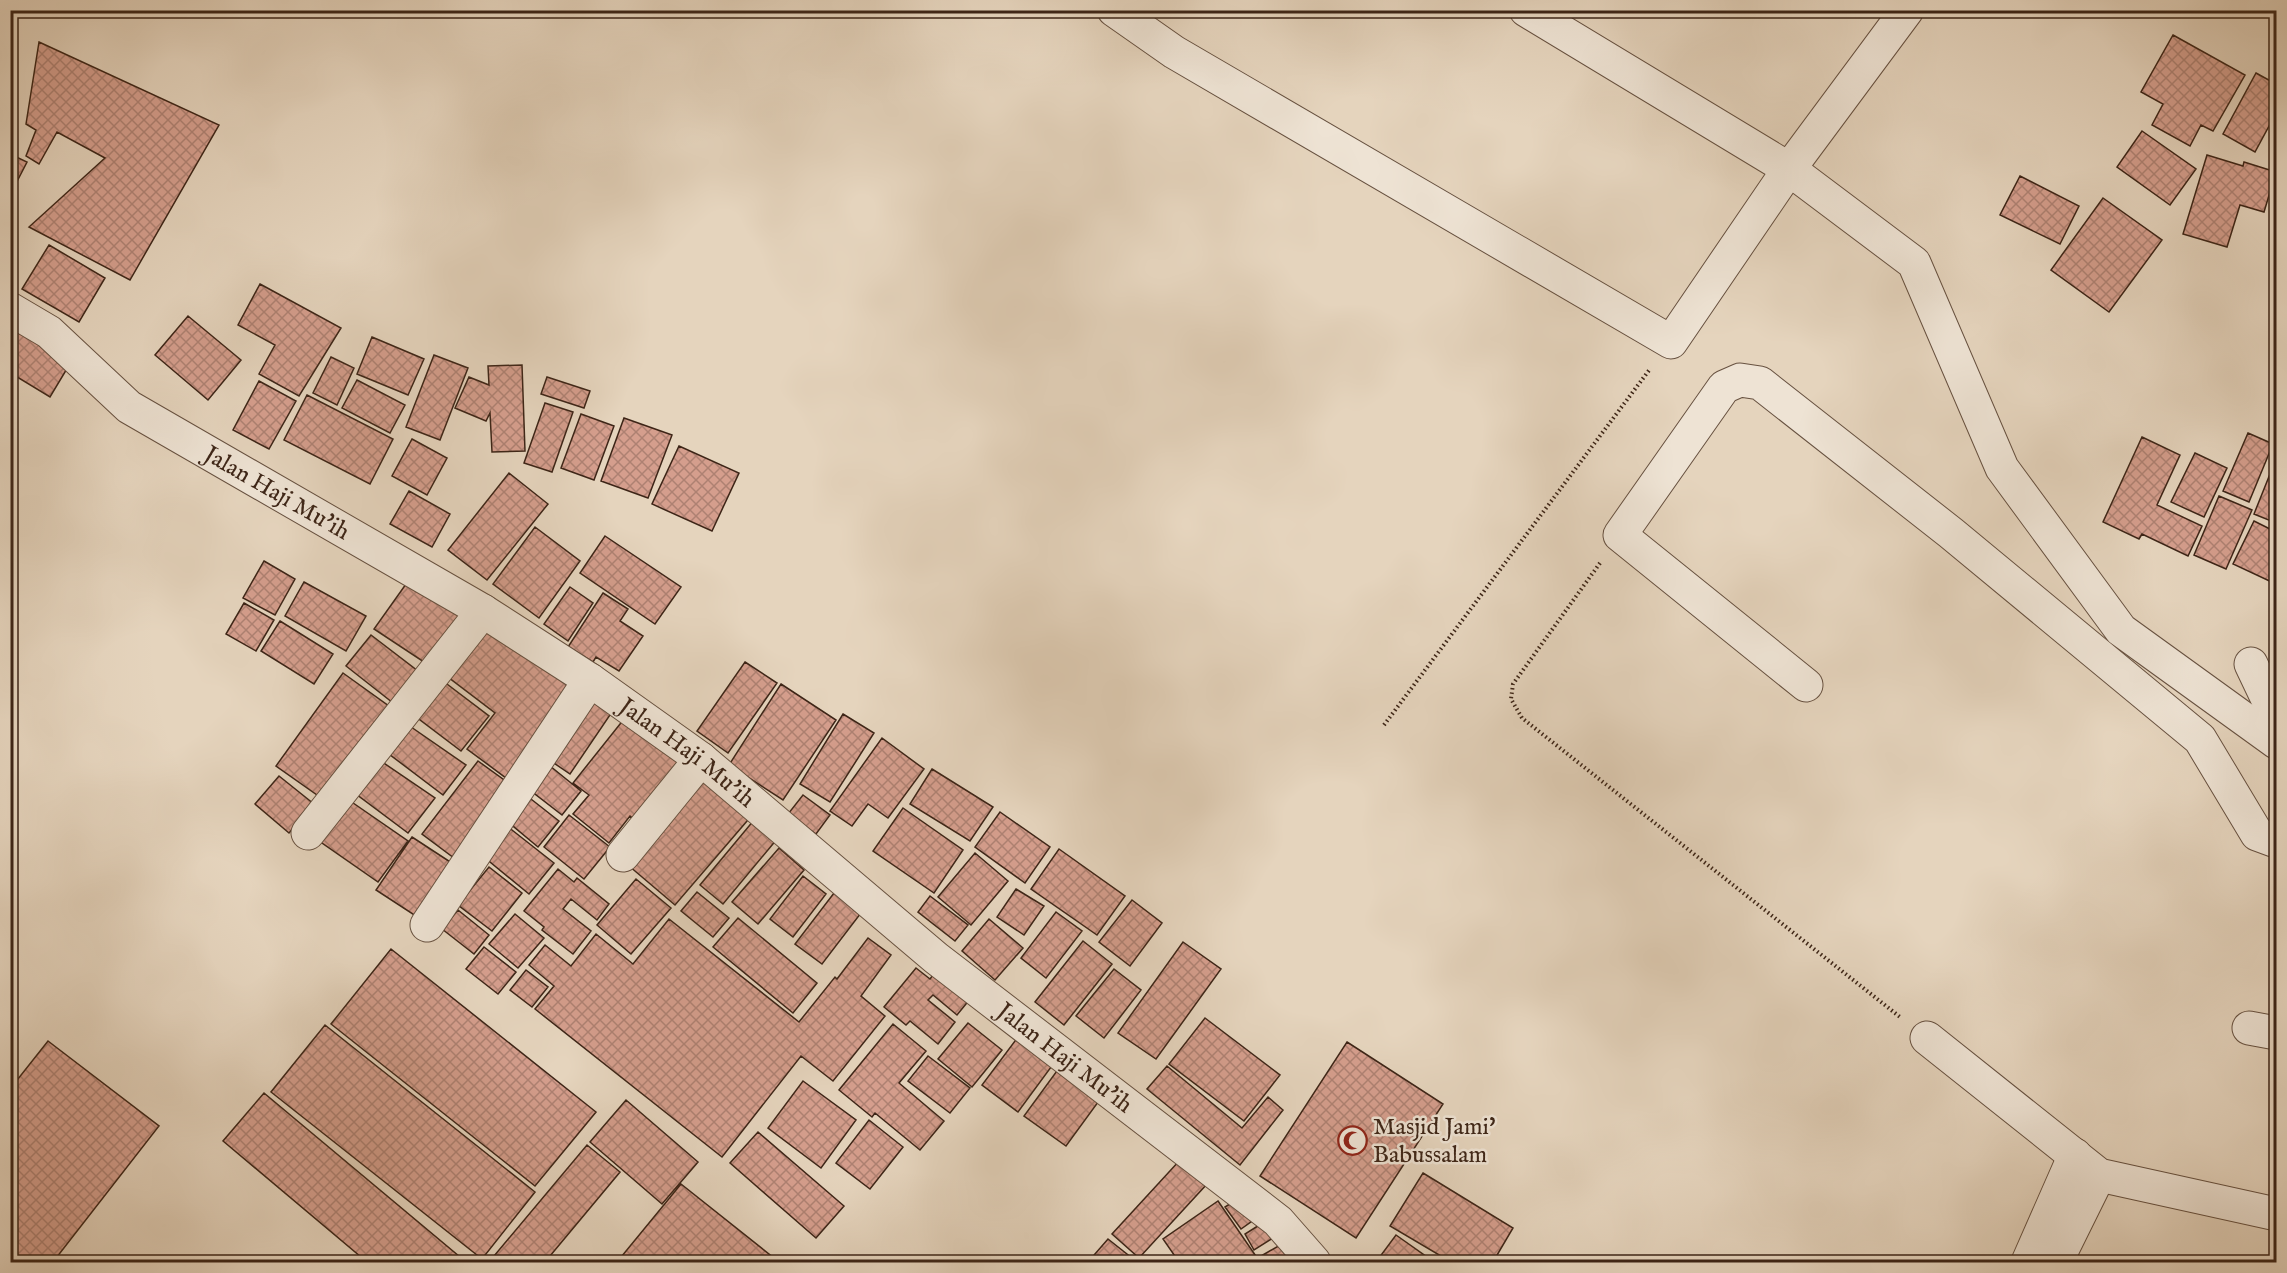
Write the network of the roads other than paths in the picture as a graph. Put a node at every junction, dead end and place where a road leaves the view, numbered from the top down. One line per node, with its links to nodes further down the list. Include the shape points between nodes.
1 (1114, 10): 4 (street, via 1174,52 1671,342)
2 (1526, 10): 4 (street)
3 (1907, 10): 4 (street)
4 (1789, 169): 11 (street, via 1914,263 2002,468 2121,630)
5 (10, 309): 6 (street, Jalan Haji Mu'ih, via 49,332 129,407)
6 (483, 611): 8 (street, Jalan Haji Mu'ih); 13 (street)
7 (2251, 664): 10 (street, via 2270,704)
8 (590, 680): 12 (street, Jalan Haji Mu'ih); 16 (street)
9 (1806, 685): 14 (street, via 1620,536 1724,387 1740,380 1760,383 1951,533 2200,739 2257,834)
10 (2277, 707)
11 (2277, 742)
12 (701, 759): 15 (street); 20 (street, Jalan Haji Mu'ih, via 936,958 1278,1221)
13 (308, 833)
14 (2277, 841)
15 (623, 855)
16 (427, 925)
17 (1927, 1038): 18 (street)
18 (2087, 1165): 19 (street); 21 (street); 22 (street)
19 (2277, 1214)
20 (1314, 1263)
21 (2028, 1263)
22 (2056, 1263)

